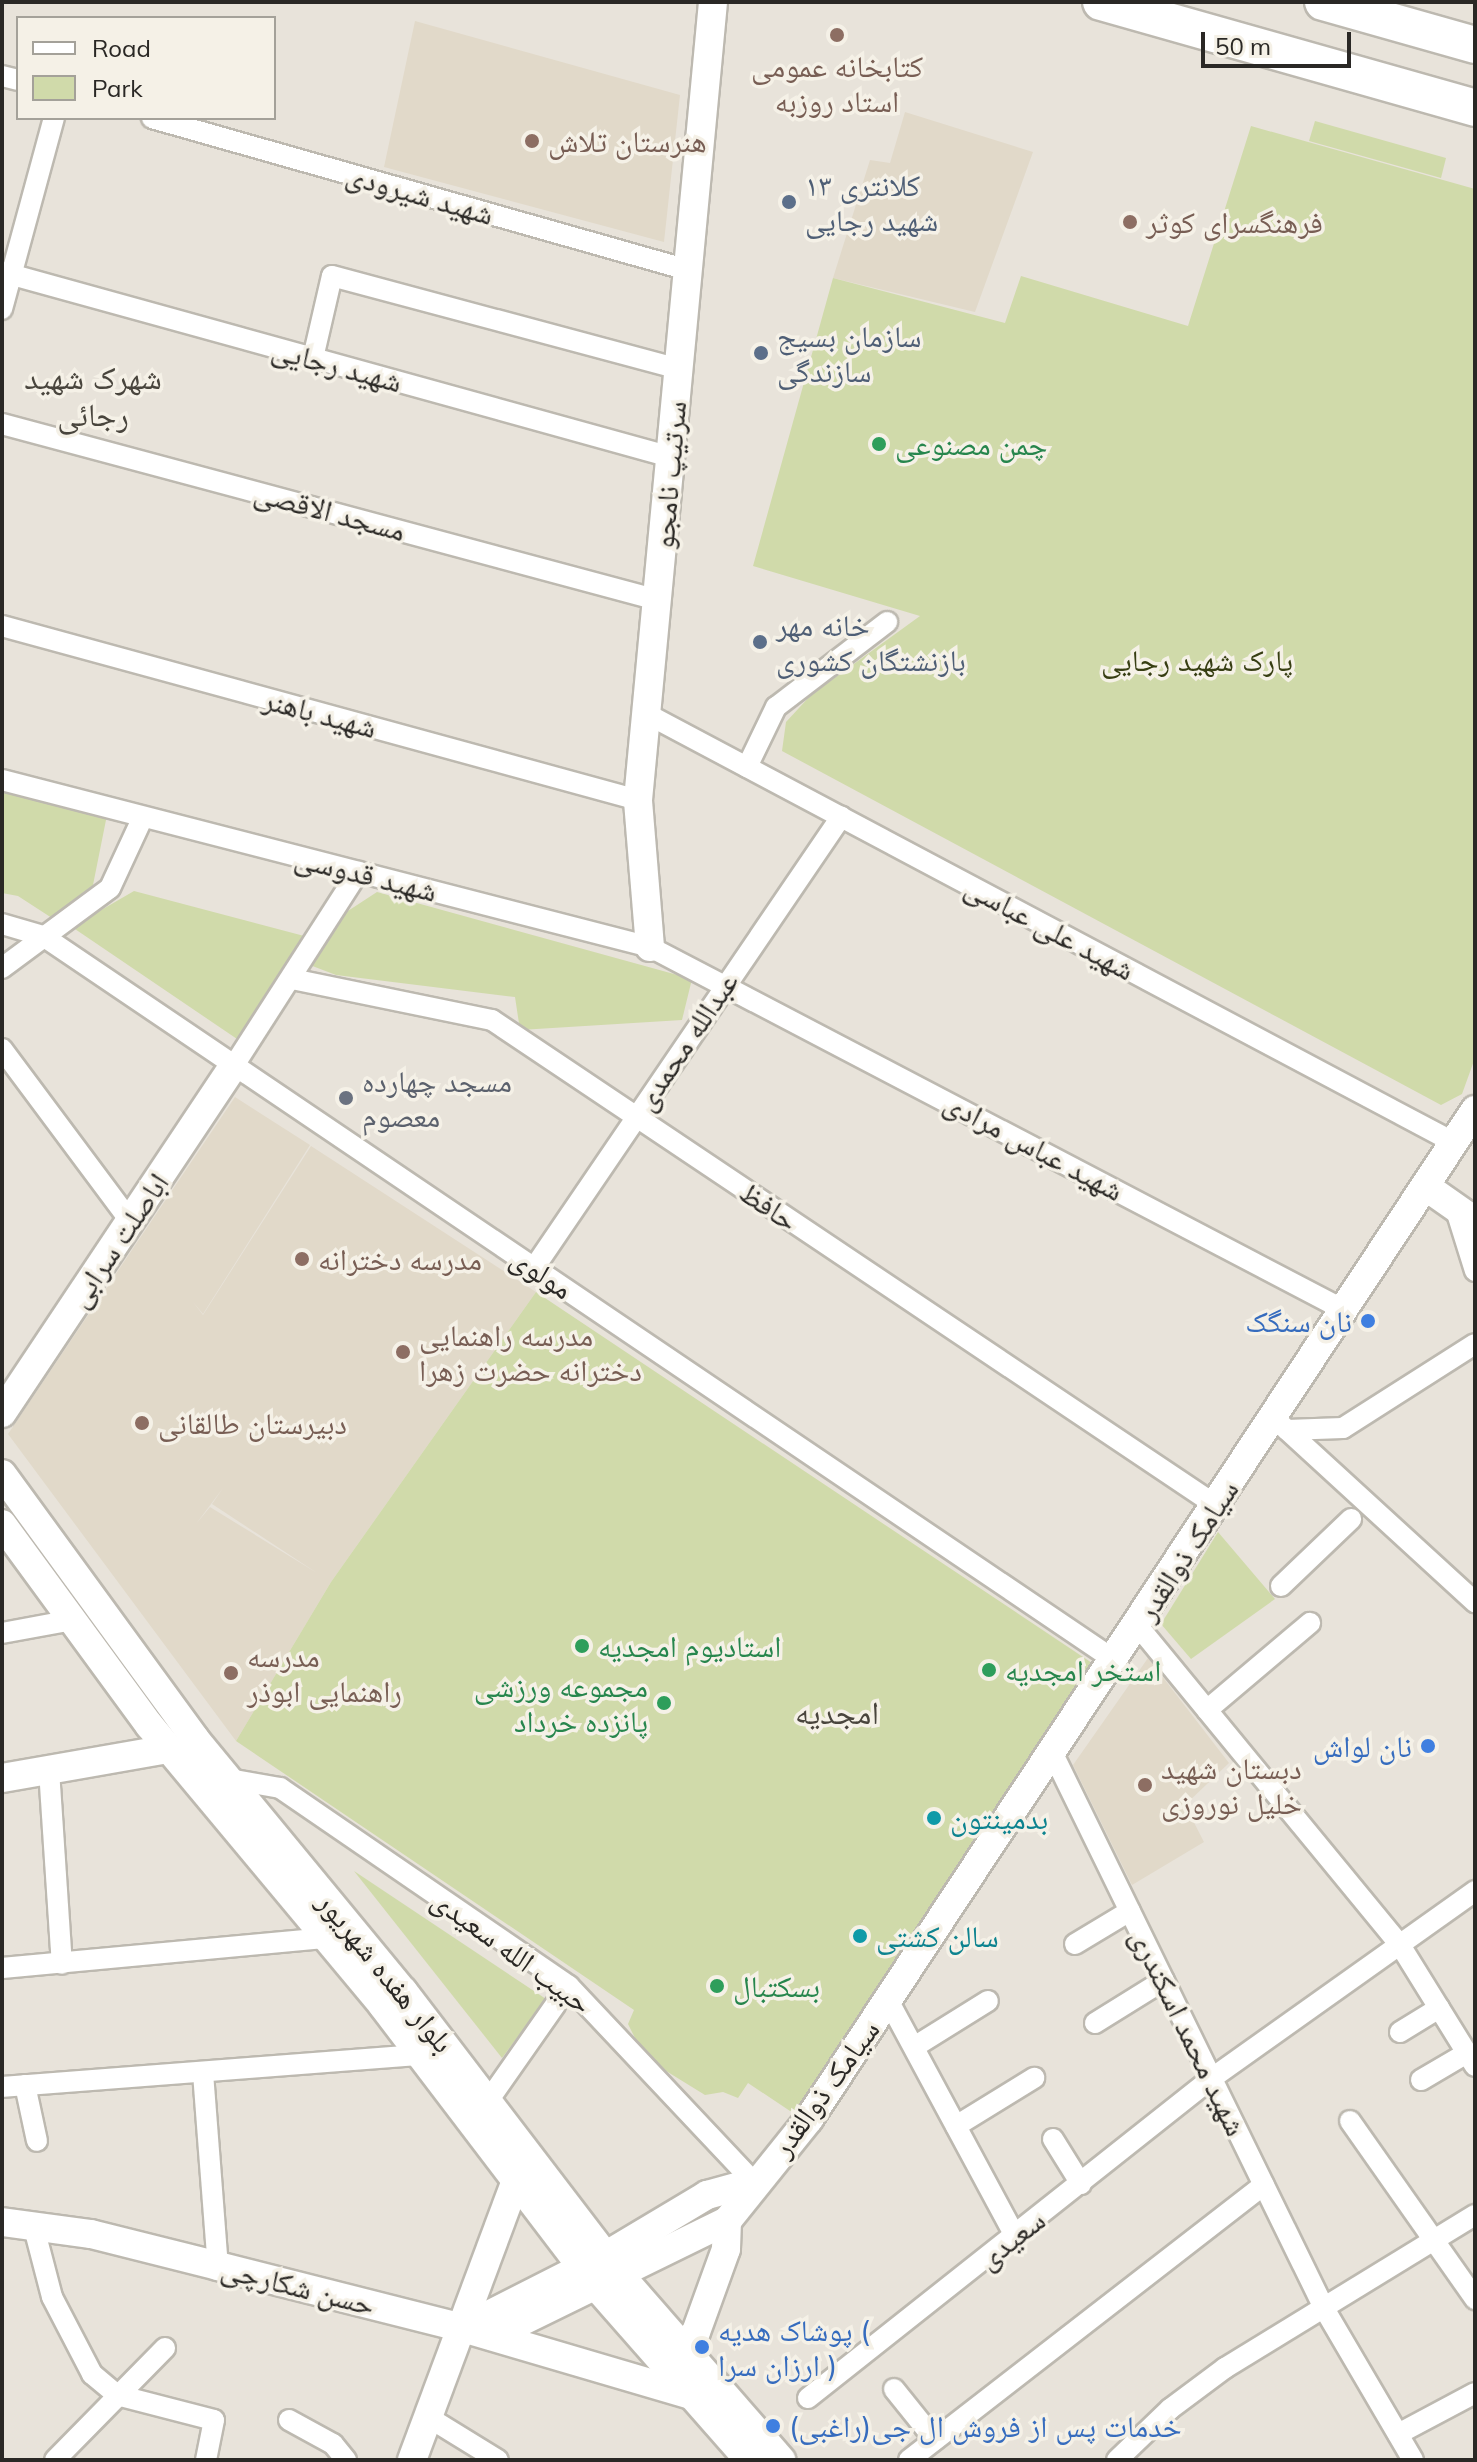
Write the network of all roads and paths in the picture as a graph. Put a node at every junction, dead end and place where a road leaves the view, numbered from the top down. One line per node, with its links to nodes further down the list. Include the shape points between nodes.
1 (713, 2): 8 (street, سرتیپ نامجو)
2 (1101, 2): 5 (highway)
3 (1323, 2): 4 (highway)
4 (1475, 45)
5 (1475, 108)
6 (53, 120): 9 (street)
7 (159, 120): 8 (street, شهید شیرودی)
8 (688, 270): 12 (street, سرتیپ نامجو)
9 (7, 274): 10 (street); 11 (street, شهید رجایی)
10 (2, 309)
11 (313, 358): 12 (street, via 332,276); 14 (street, شهید رجایی)
12 (679, 369): 14 (street, سرتیپ نامجو)
13 (2, 424): 15 (street, مسجد الاقصی)
14 (671, 457): 15 (street, سرتیپ نامجو)
15 (658, 600): 18 (street, سرتیپ نامجو)
16 (887, 622): 19 (street, via 776,707)
17 (2, 626): 21 (street, شهید باهنر)
18 (647, 714): 19 (street, شهید علی عباسی); 21 (street, سرتیپ نامجو)
19 (747, 767): 23 (street, شهید علی عباسی)
20 (2, 780): 22 (street, شهید قدوسی)
21 (638, 800): 27 (street, سرتیپ نامجو)
22 (143, 817): 24 (street, شهید قدوسی); 26 (street, via 110,888)
23 (841, 817): 30 (street, عبدالله محمدی); 35 (street, شهید علی عباسی)
24 (358, 872): 27 (street, شهید قدوسی); 29 (street)
25 (2, 924): 26 (street, مولوی)
26 (43, 936): 28 (street); 32 (street, مولوی)
27 (650, 947): 30 (street, شهید قدوسی)
28 (2, 968)
29 (292, 979): 32 (street); 34 (street, حافظ, via 492,1020)
30 (725, 982): 34 (street, عبدالله محمدی); 41 (street, شهید عباس مرادی)
31 (2, 1049): 38 (street)
32 (233, 1067): 38 (street, اباصلت سرابی); 39 (street, مولوی)
33 (1475, 1110): 35 (street, سیامک ذوالقدر)
34 (635, 1116): 39 (street, عبدالله محمدی); 46 (street, حافظ)
35 (1453, 1142): 36 (street, سیامک ذوالقدر)
36 (1425, 1186): 37 (street); 41 (street, سیامک ذوالقدر)
37 (1465, 1214): 40 (street)
38 (131, 1222): 43 (street, اباصلت سرابی)
39 (534, 1268): 55 (street, مولوی)
40 (1475, 1271)
41 (1344, 1310): 44 (street, سیامک ذوالقدر)
42 (1475, 1344): 44 (street, via 1343,1428)
43 (2, 1413)
44 (1280, 1424): 46 (street, سیامک ذوالقدر); 50 (street)
45 (2, 1474): 61 (street, بلوار هفده شهریور)
46 (1217, 1506): 53 (street, سیامک ذوالقدر)
47 (1351, 1519): 49 (street)
48 (2, 1524): 51 (street, بلوار هفده شهریور)
49 (1281, 1586)
50 (1475, 1602)
51 (72, 1620): 54 (street); 57 (street, بلوار هفده شهریور)
52 (1310, 1623): 56 (street)
53 (1138, 1626): 55 (street, سیامک ذوالقدر); 56 (street)
54 (2, 1633)
55 (1116, 1661): 58 (street, سیامک ذوالقدر)
56 (1207, 1710): 66 (street)
57 (169, 1749): 59 (street); 64 (street, بلوار هفده شهریور)
58 (1053, 1754): 63 (street, شهید محمد اسکندری); 70 (street, سیامک ذوالقدر)
59 (49, 1770): 60 (street); 67 (street)
60 (2, 1778)
61 (229, 1779): 85 (street, بلوار هفده شهریور); 91 (street, حبیب الله سعیدی, via 280,1788 569,1986)
62 (1475, 1891): 66 (street, سعیدی)
63 (1130, 1911): 65 (street); 69 (street, شهید محمد اسکندری)
64 (325, 1938): 67 (street); 77 (street, بلوار هفده شهریور)
65 (1075, 1944)
66 (1400, 1945): 73 (street); 81 (street, سعیدی)
67 (62, 1964): 68 (street)
68 (2, 1968)
69 (1164, 1980): 74 (street); 81 (street, شهید محمد اسکندری)
70 (888, 2000): 76 (street); 91 (street, سیامک ذوالقدر, via 809,2119)
71 (988, 2001): 76 (street)
72 (556, 2004): 85 (street)
73 (1439, 2008): 75 (street); 78 (street)
74 (1095, 2023)
75 (1400, 2032)
76 (914, 2047): 87 (street)
77 (421, 2055): 79 (street); 90 (street, بلوار هفده شهریور)
78 (1471, 2060): 82 (street)
79 (203, 2073): 83 (street); 100 (street)
80 (1034, 2078): 87 (street)
81 (1212, 2078): 92 (street, سعیدی); 93 (street, شهید محمد اسکندری)
82 (1421, 2080)
83 (25, 2085): 84 (street); 89 (street)
84 (2, 2087)
85 (488, 2101): 101 (street, بلوار هفده شهریور)
86 (1350, 2121): 99 (street)
87 (956, 2126): 98 (street)
88 (1053, 2139): 92 (street)
89 (37, 2141)
90 (516, 2181): 101 (street, بلوار هفده شهریور); 104 (street)
91 (754, 2182): 95 (street, سیامک ذوالقدر); 101 (street, سیامک ذوالقدر, via 707,2195)
92 (1081, 2184): 98 (street, سعیدی)
93 (1264, 2185): 103 (street, شهید محمد اسکندری); 116 (street)
94 (1475, 2215): 99 (street)
95 (727, 2221): 101 (street, سیامک ذوالقدر); 107 (street, via 726,2249 696,2332)
96 (2, 2222): 97 (street, حسن شکارچی)
97 (33, 2224): 100 (street, حسن شکارچی); 110 (street, via 52,2297 92,2374)
98 (1015, 2236): 112 (street, سعیدی)
99 (1432, 2242): 102 (street); 103 (street)
100 (218, 2266): 104 (street, حسن شکارچی)
101 (600, 2271): 104 (street); 105 (street); 107 (street, بلوار هفده شهریور); 111 (street, بلوار هفده شهریور)
102 (1475, 2299)
103 (1325, 2310): 115 (street, شهید محمد اسکندری); 125 (street, via 1225,2368 1170,2409)
104 (463, 2328): 105 (street, حسن شکارچی); 113 (street)
105 (492, 2336): 111 (street, حسن شکارچی)
106 (165, 2348): 110 (street)
107 (683, 2349): 123 (street, بلوار هفده شهریور)
108 (894, 2389): 116 (street)
109 (1475, 2393): 115 (street)
110 (117, 2395): 117 (street); 118 (street, via 214,2420)
111 (690, 2395): 122 (street, بلوار هفده شهریور)
112 (808, 2398)
113 (428, 2417): 120 (street); 121 (street)
114 (289, 2420): 119 (street, via 333,2444)
115 (1398, 2434): 126 (street, شهید محمد اسکندری)
116 (935, 2440): 124 (street)
117 (55, 2460)
118 (206, 2460)
119 (346, 2460)
120 (412, 2460)
121 (498, 2460)
122 (749, 2460)
123 (781, 2460)
124 (909, 2460)
125 (1117, 2460)
126 (1413, 2460)

